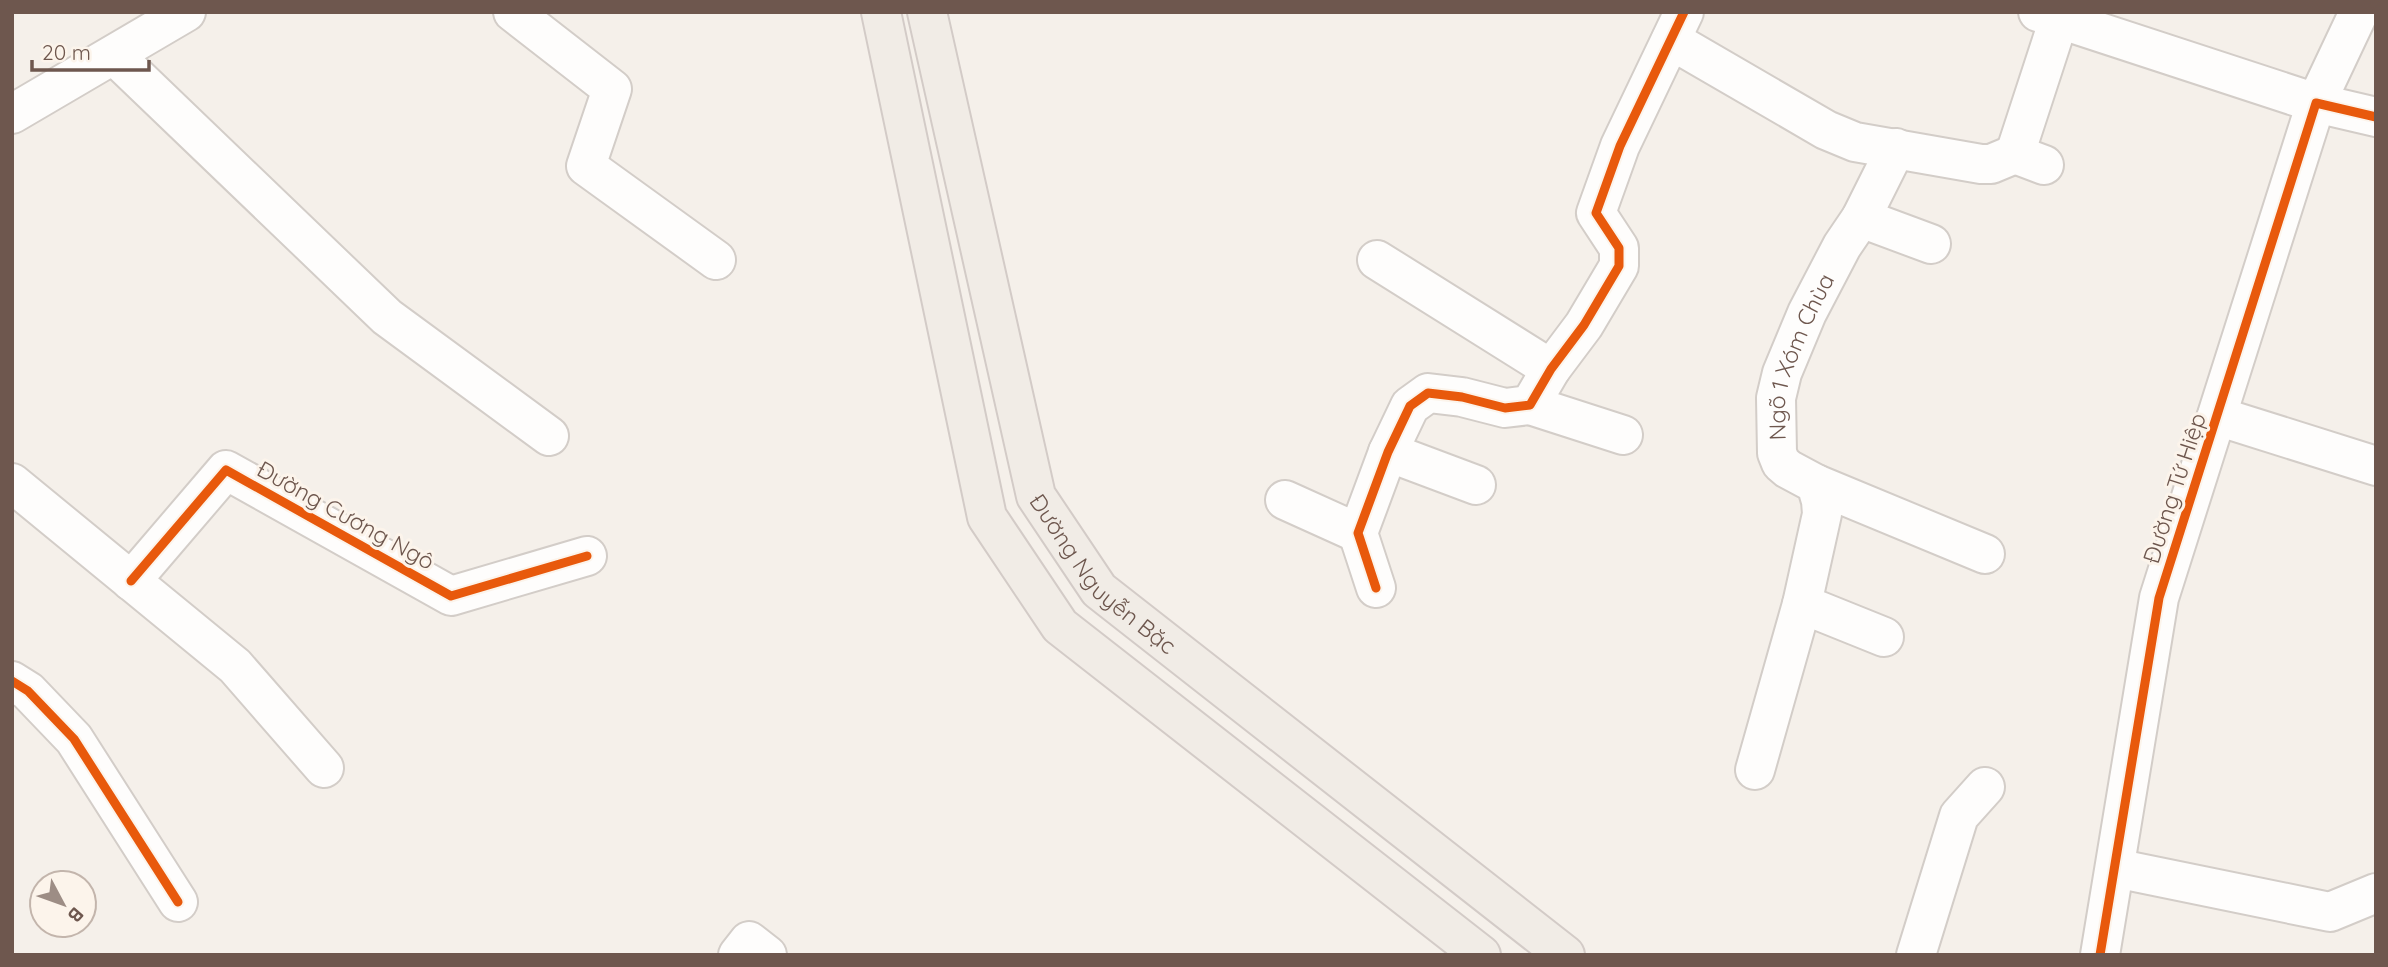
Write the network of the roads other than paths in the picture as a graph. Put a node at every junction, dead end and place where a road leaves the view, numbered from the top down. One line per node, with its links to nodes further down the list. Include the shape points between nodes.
1 (186, 12): 7 (street)
2 (513, 12): 16 (street, via 612,89 586,166)
3 (881, 12): 34 (main road, via 987,517)
4 (927, 12): 30 (main road, Đường Nguyễn Bặc, via 1036,496)
5 (2359, 12): 10 (street, Đường Tứ Hiệp)
6 (2049, 16): 10 (street); 13 (street, via 2029,160 1981,164)
7 (143, 23): 9 (street)
8 (1678, 26): 13 (street, via 1826,130 1855,142); 18 (street, via 1620,146 1596,213 1619,248 1619,266)
9 (114, 55): 11 (street); 22 (street, via 387,317)
10 (2316, 103): 12 (street); 20 (street, Đường Tứ Hiệp)
11 (12, 114)
12 (2376, 117)
13 (1896, 148): 14 (street, Ngõ 1 Xóm Chùa)
14 (1861, 218): 15 (street); 26 (street, Ngõ 1 Xóm Chùa, via 1807,313 1776,398 1781,463)
15 (1931, 244)
16 (716, 260)
17 (1377, 260): 18 (street)
18 (1551, 369): 19 (street)
19 (1530, 405): 21 (street); 23 (street, via 1505,408 1428,393 1410,406)
20 (2217, 416): 24 (street); 42 (street, Đường Tứ Hiệp, via 2159,598)
21 (1623, 435)
22 (549, 436)
23 (1388, 453): 27 (street); 29 (street)
24 (2376, 466)
25 (12, 483): 33 (street)
26 (1816, 484): 31 (street, Ngõ 1 Xóm Chùa); 36 (street, via 1822,514)
27 (1476, 485)
28 (1285, 500): 29 (street)
29 (1358, 533): 35 (street)
30 (1075, 554): 34 (main road); 48 (main road, Đường Nguyễn Bặc, via 1099,590)
31 (1984, 554)
32 (587, 556): 33 (street, Đường Cương Ngô, via 452,596 226,470)
33 (131, 581): 39 (street, via 235,666)
34 (1030, 582): 47 (main road, via 1060,626)
35 (1376, 588)
36 (1802, 604): 37 (street); 40 (street)
37 (1884, 637)
38 (12, 681): 44 (street, via 28,691 74,739)
39 (324, 768)
40 (1755, 770)
41 (1984, 787): 49 (street, via 1959,816)
42 (2115, 869): 43 (street, via 2330,912); 50 (street, Đường Tứ Hiệp)
43 (2376, 894)
44 (178, 902)
45 (738, 955): 46 (street, via 749,941)
46 (767, 955)
47 (1481, 955)
48 (1565, 955)
49 (1916, 955)
50 (2100, 955)

